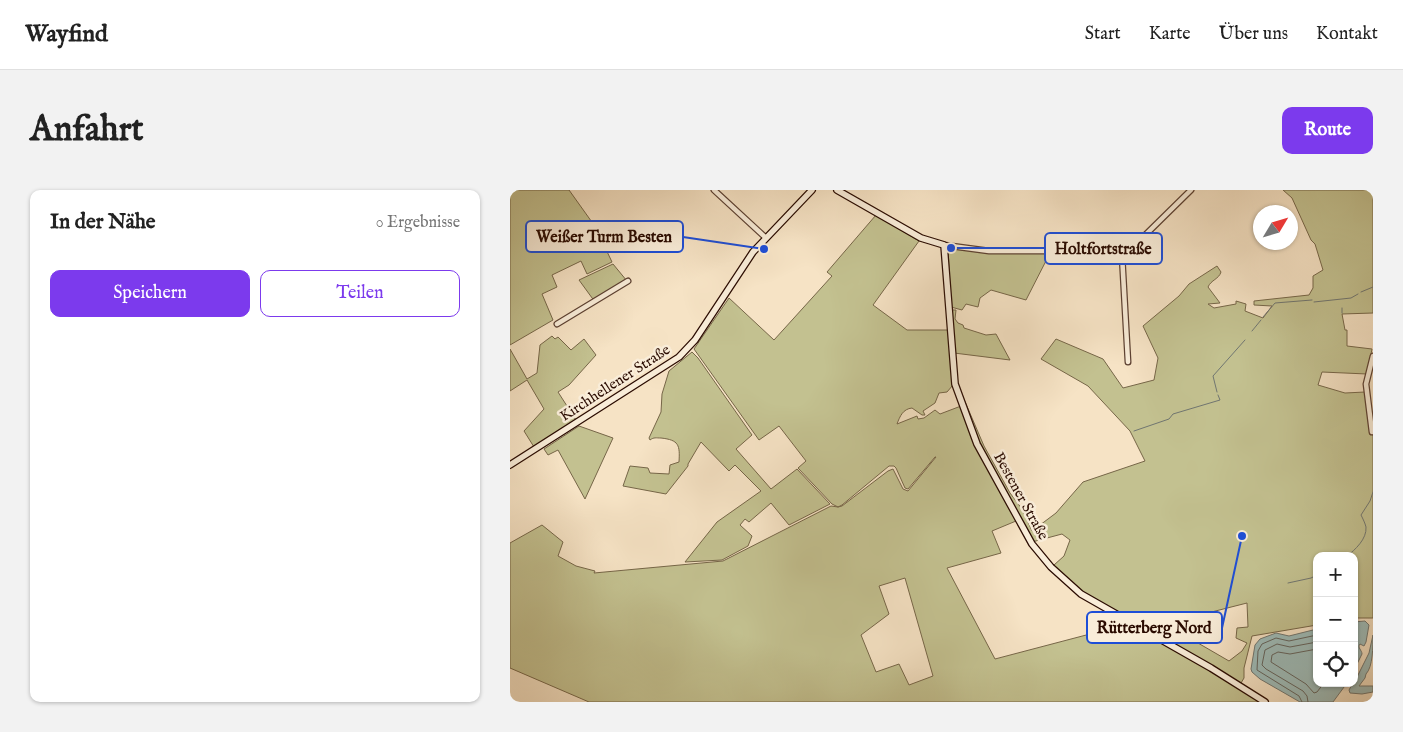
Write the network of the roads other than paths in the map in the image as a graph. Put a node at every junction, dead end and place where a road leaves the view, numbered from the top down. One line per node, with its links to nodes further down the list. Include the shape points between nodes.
1 (714, 190): 5 (street)
2 (812, 190): 5 (street, Kirchhellener Straße)
3 (837, 190): 6 (street, via 921,238)
4 (1191, 190): 7 (street)
5 (766, 238): 13 (street, Kirchhellener Straße, via 753,252 695,340 679,357)
6 (944, 245): 7 (street, via 989,251 1045,251 1104,257); 14 (street, Bestener Straße, via 955,384 984,458 1037,551 1081,594)
7 (1122, 255): 11 (street)
8 (628, 281): 9 (street)
9 (557, 324)
10 (1373, 356): 12 (street, via 1366,384)
11 (1128, 362)
12 (1372, 432)
13 (510, 465)
14 (1265, 702)

